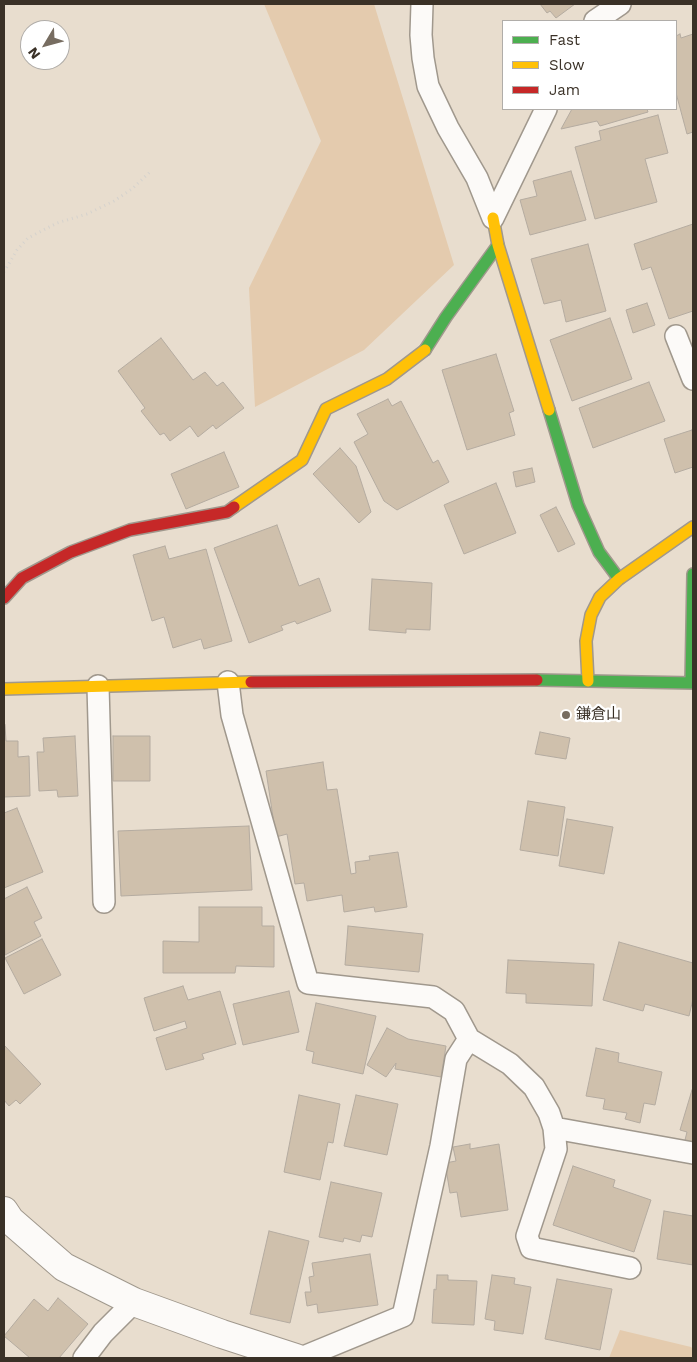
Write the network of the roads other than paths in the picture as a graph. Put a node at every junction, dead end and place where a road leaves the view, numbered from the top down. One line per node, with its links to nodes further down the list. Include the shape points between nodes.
1 (422, 4): 5 (lane, via 421,35 428,86 477,178)
2 (620, 4): 3 (lane)
3 (597, 20)
4 (546, 110): 5 (lane)
5 (493, 218): 6 (street)
6 (498, 245): 11 (street, via 578,505 599,552); 12 (street, via 426,349 387,379 326,409 302,460 290,469 227,512 130,530 71,552 22,578)
7 (676, 336): 8 (lane)
8 (693, 380)
9 (693, 528): 11 (street)
10 (693, 574): 15 (street)
11 (619, 579): 13 (street, via 600,597 591,615 586,641)
12 (4, 598)
13 (588, 681): 14 (street); 15 (street)
14 (228, 682): 16 (street); 19 (lane, via 232,715 308,983 433,997 454,1011)
15 (692, 683)
16 (98, 686): 17 (street); 18 (lane)
17 (4, 689)
18 (104, 902)
19 (469, 1039): 20 (lane, via 510,1064 534,1087); 27 (lane, via 456,1059 441,1146 403,1316)
20 (554, 1128): 21 (lane); 23 (lane, via 556,1150 527,1236 531,1248)
21 (693, 1153)
22 (4, 1211): 24 (street, via 64,1267)
23 (630, 1268)
24 (134, 1302): 25 (lane); 26 (street)
25 (84, 1358)
26 (296, 1358)
27 (301, 1358)

